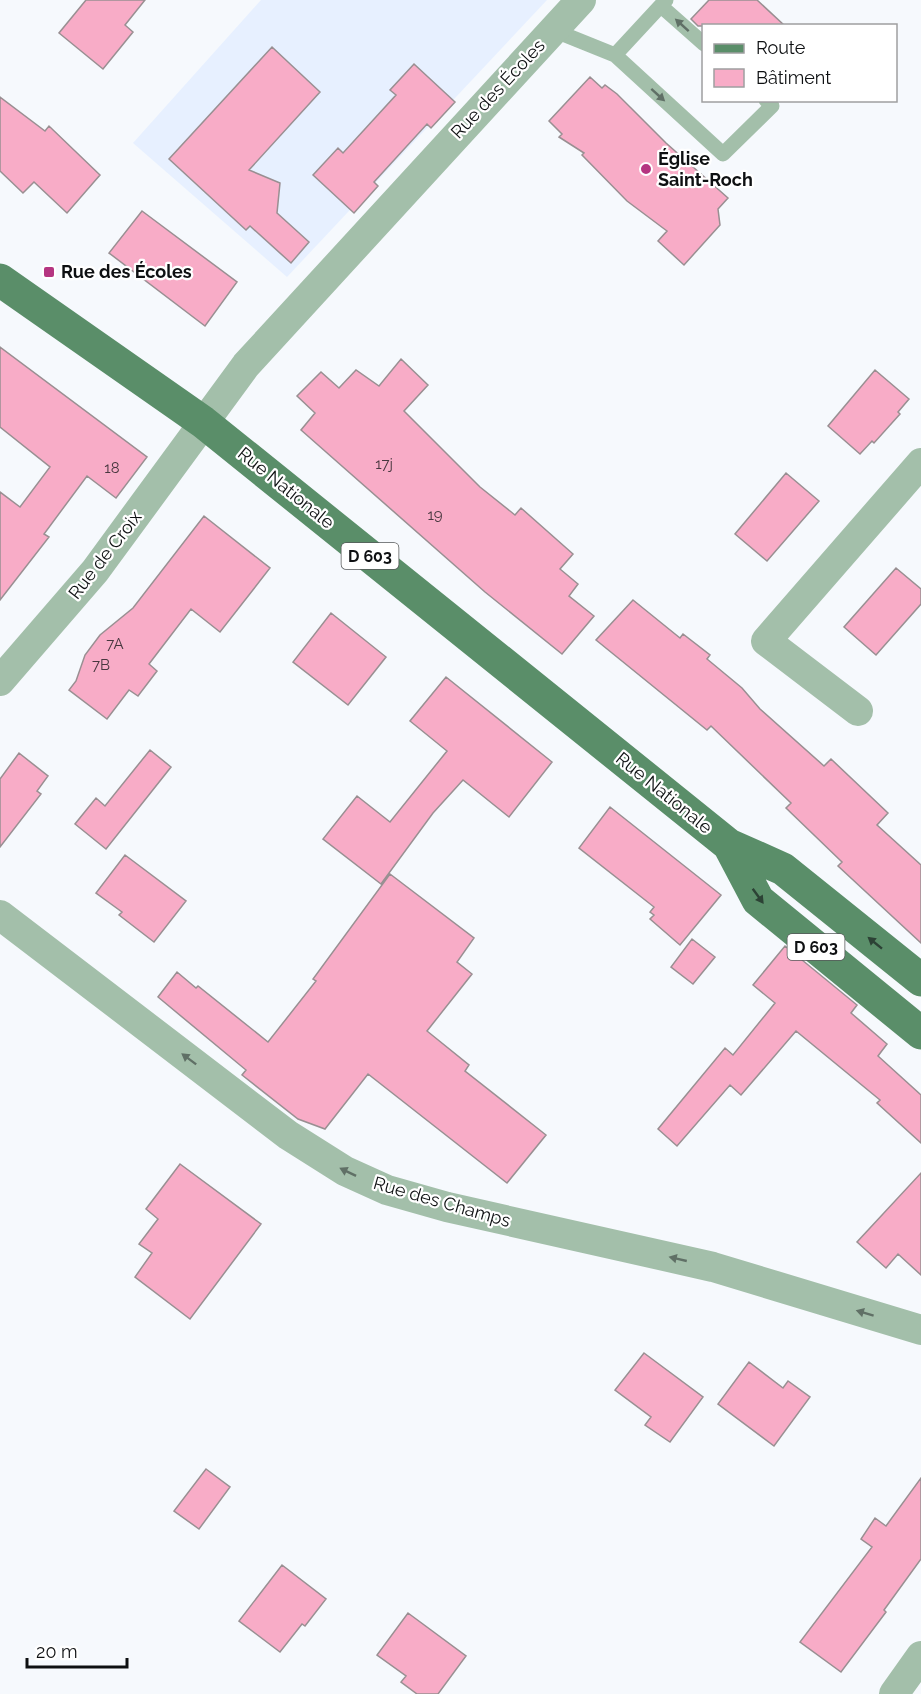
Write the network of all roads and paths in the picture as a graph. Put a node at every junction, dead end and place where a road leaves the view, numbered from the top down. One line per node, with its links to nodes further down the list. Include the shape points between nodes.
1 (581, 0): 3 (street, Rue des Écoles)
2 (664, 3): 4 (lane, one-way to 2); 5 (lane)
3 (553, 30): 5 (lane); 8 (street, Rue des Écoles, via 306,297 246,365)
4 (702, 42)
5 (615, 55): 6 (lane, one-way to 6, via 723,154 772,106)
6 (768, 102)
7 (0, 280): 8 (main road, Rue Nationale / D 603)
8 (203, 422): 10 (street, Rue de Croix, via 95,571); 12 (main road, Rue Nationale / D 603)
9 (921, 463): 11 (street, via 766,641)
10 (0, 681)
11 (858, 711)
12 (729, 845): 14 (main road, Rue Nationale / D 603, one-way to 12, via 783,869); 15 (main road, Rue Nationale / D 603, one-way to 15, via 758,900)
13 (0, 915): 16 (street, Rue des Champs, one-way to 13, via 713,1268 437,1204 387,1190 345,1172 288,1135)
14 (921, 980)
15 (921, 1032)
16 (921, 1330)
17 (921, 1656): 18 (street)
18 (894, 1694)

